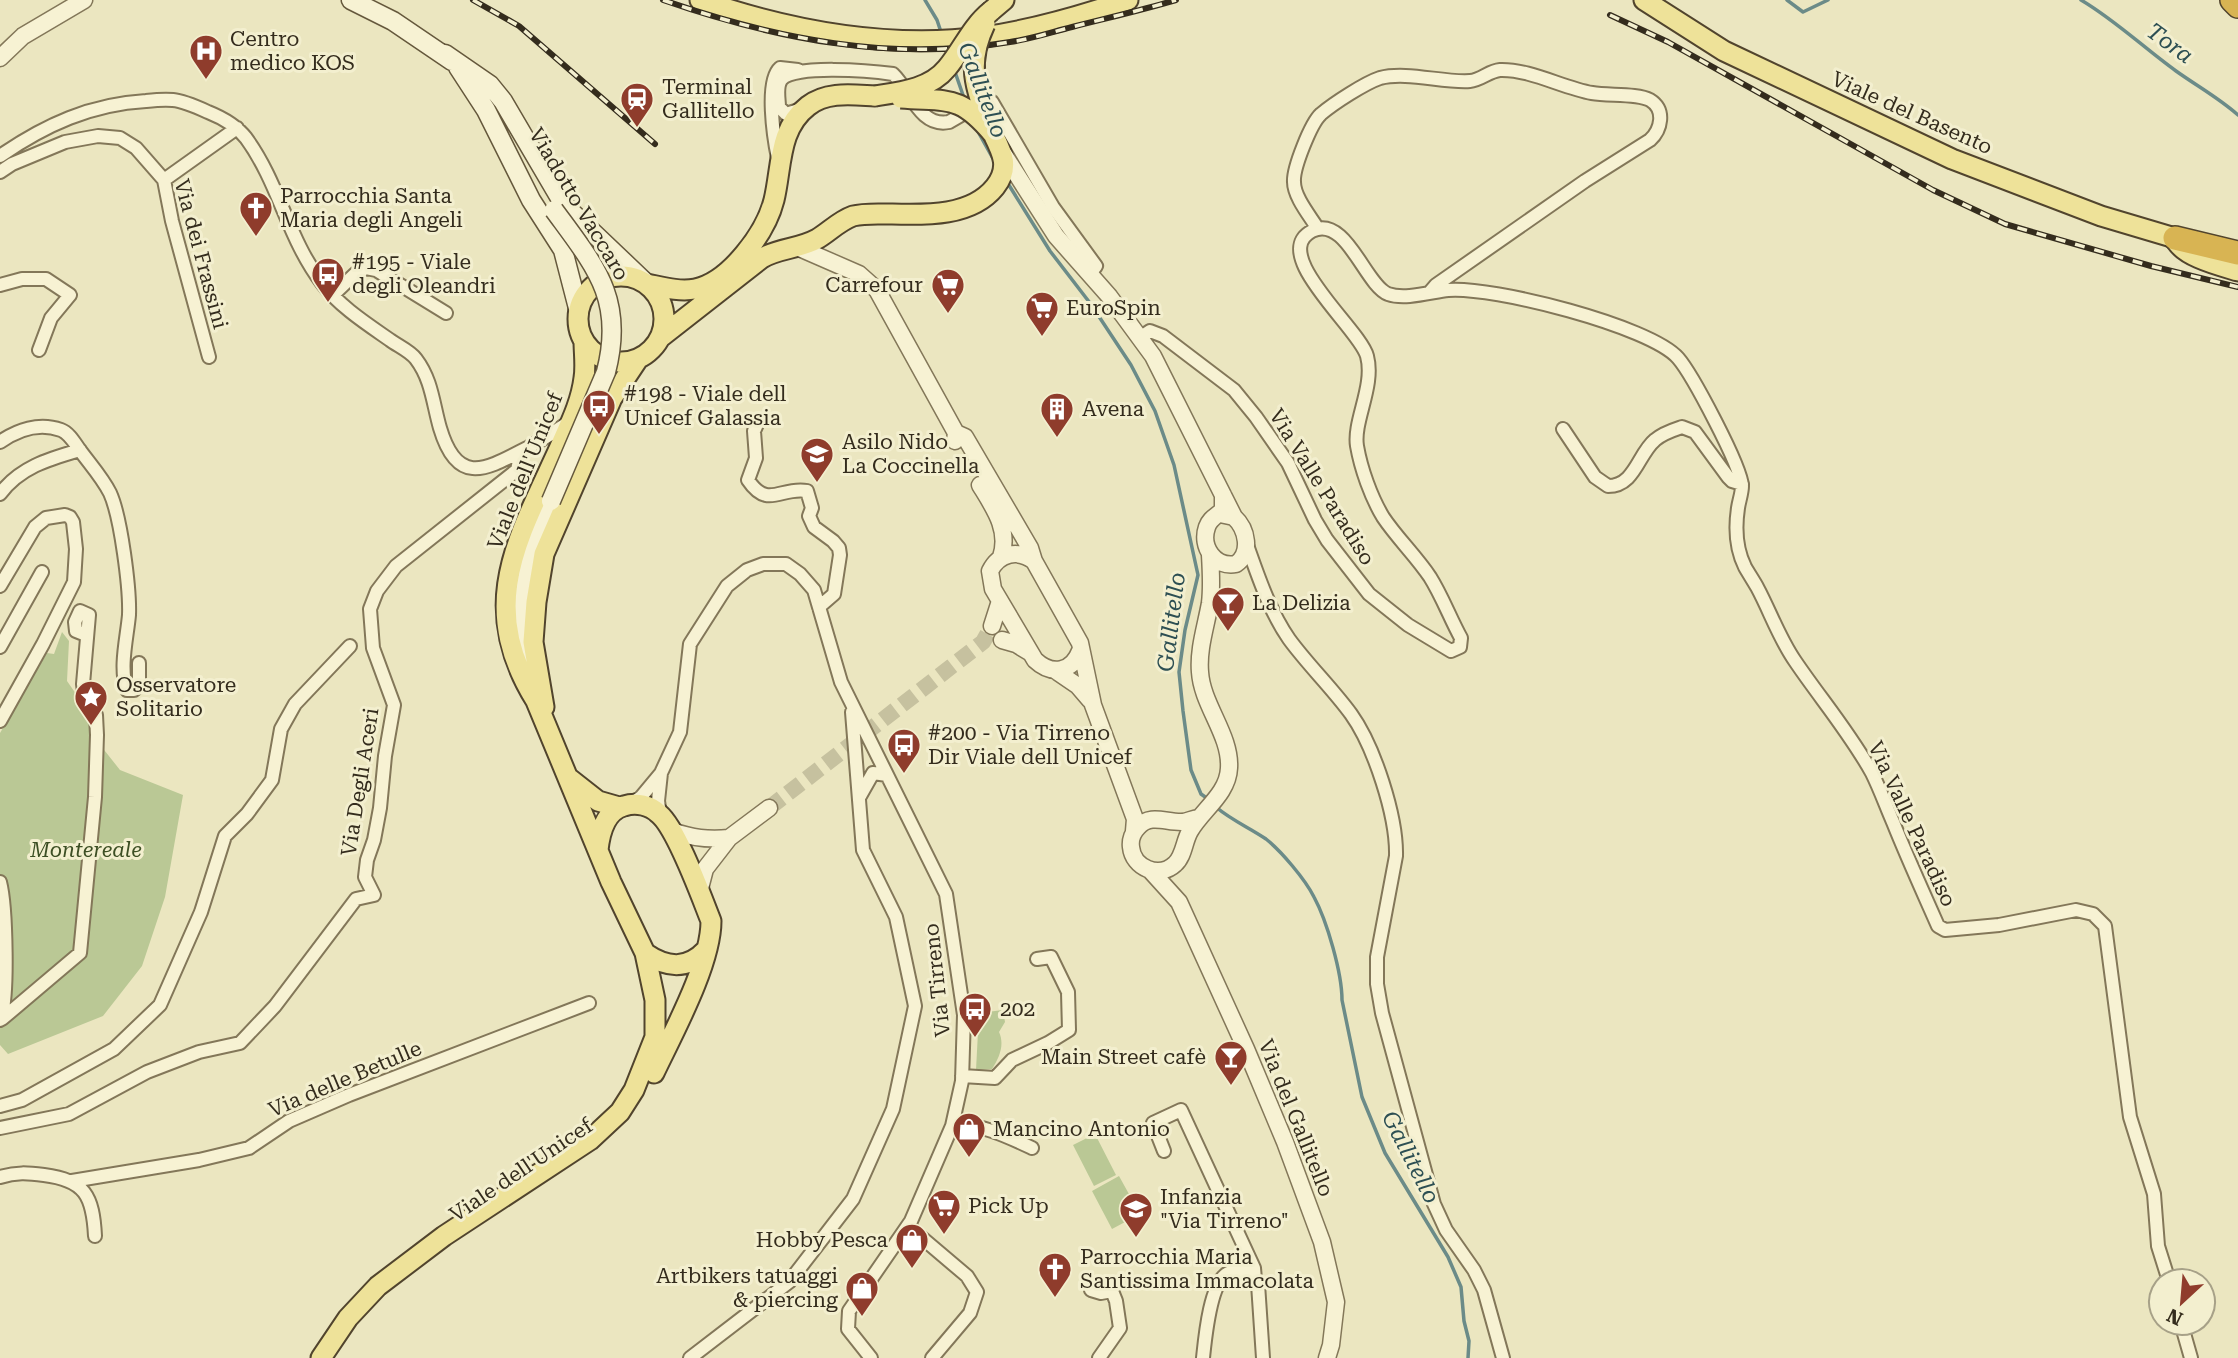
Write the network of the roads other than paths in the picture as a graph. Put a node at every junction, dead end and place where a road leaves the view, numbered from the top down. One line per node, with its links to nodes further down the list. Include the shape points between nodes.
1 (93, 0): 8 (street)
2 (351, 0): 12 (main road)
3 (700, 0): 11 (main road)
4 (724, 0): 11 (main road)
5 (1128, 0): 11 (main road, bridge, via 1072,19 982,37 908,41 828,33)
6 (1644, 0): 26 (main road, Viale del Basento, via 1724,51 1952,159 2101,216)
7 (2232, 0): 10 (highway)
8 (80, 3): 13 (street, via 23,36)
9 (998, 5): 16 (main road, bridge, via 980,20 936,78 913,89); 19 (main road, bridge, via 978,40 973,73)
10 (2238, 6)
11 (742, 13)
12 (445, 54): 14 (main road); 31 (main road, via 490,85 564,205)
13 (0, 58)
14 (458, 67): 35 (main road, via 563,250); 75 (main road, Viadotto Vaccaro, bridge, via 495,107 554,211 602,280 611,309 612,351 606,372 551,501 523,591 527,672)
15 (798, 71): 17 (street, via 782,79 779,107 790,114); 22 (street, via 780,68 773,77 774,141); 30 (street, bridge, via 893,74 922,113 942,123 987,100 992,102 1053,207 1096,266)
16 (876, 96): 17 (main road, via 838,95); 19 (main road, bridge, via 952,101 976,114)
17 (807, 107): 22 (main road, via 794,120)
18 (237, 128): 21 (street, via 215,114 172,100 135,102 60,120); 24 (street); 34 (street, via 265,169 310,266)
19 (993, 134): 20 (main road)
20 (1003, 153): 27 (main road, via 1005,168 1000,181 977,204 919,215 853,216); 30 (street, via 1041,215)
21 (0, 156)
22 (779, 161): 31 (main road, via 773,204 758,235 734,266 695,289)
23 (0, 172): 24 (street, Via dei Frassini, via 65,142 98,135 120,138 136,148)
24 (164, 180): 41 (street, Via dei Frassini)
25 (1318, 229): 33 (street, via 1337,234 1389,295); 33 (street, via 1293,180 1301,152 1319,116 1380,78 1474,81 1499,70 1522,72 1589,93 1653,102 1660,124 1650,141 1585,181); 38 (street, Via Valle Paradiso, via 1310,232 1300,247 1302,262 1367,356 1369,375 1356,442 1370,488 1383,517 1430,577 1461,638 1457,650 1447,650 1368,594 1315,520 1288,463 1234,390 1163,336 1150,331)
26 (2175, 238): 28 (highway); 29 (main road, Viale del Basento, via 2190,253)
27 (796, 247): 37 (main road, via 771,252); 46 (street, via 859,274 877,290)
28 (2238, 253)
29 (2238, 271)
30 (1089, 275): 38 (street)
31 (647, 284): 35 (main road, via 626,276 603,279 585,296); 37 (main road, via 662,306)
32 (0, 285): 40 (street, via 46,279 70,295 51,318)
33 (1430, 292): 52 (street, via 1460,289 1517,297 1660,343 1688,373 1739,469)
34 (333, 295): 36 (street, via 366,268); 50 (street, via 415,357 430,384 440,430 453,457 470,468 482,469)
35 (579, 312): 39 (main road)
36 (446, 313)
37 (661, 337): 42 (main road)
38 (1141, 337): 54 (street, via 1164,373 1223,495)
39 (584, 341): 42 (main road, via 602,358); 43 (main road, Viale dell'Unicef, via 585,377)
40 (39, 350)
41 (209, 357)
42 (638, 359): 79 (main road, Viale dell'Unicef, via 612,398 544,554 533,642)
43 (572, 419): 48 (street); 51 (main road, Viale dell'Unicef)
44 (758, 422): 65 (street, via 756,458 748,480 758,493 767,496 807,491 814,527 839,548 834,593)
45 (1563, 429): 52 (street, via 1595,477 1608,486 1631,475 1657,438 1682,428 1695,432 1728,477)
46 (956, 433): 57 (street, via 955,442 998,516 1004,535); 58 (street, via 965,437)
47 (0, 442): 49 (street, via 24,429 60,429)
48 (537, 444): 50 (street); 51 (street)
49 (80, 450): 53 (street, via 33,465); 73 (street, via 111,495 121,538 130,600 127,690 139,685)
50 (521, 452): 108 (street, Via Degli Aceri, via 517,470 396,566 370,609 373,648 394,705 365,877 374,895 356,899 275,1006 240,1043 199,1052 147,1072 69,1114)
51 (552, 463): 75 (main road, Viale dell'Unicef, via 516,544 507,583 512,650)
52 (1742, 484): 115 (street, Via Valle Paradiso, via 1736,535 1744,565 1788,651 1872,772 1938,926 1951,930 1999,925 2076,910 2093,914 2105,926 2130,1117 2154,1194 2158,1246)
53 (0, 494)
54 (1227, 515): 55 (street, via 1243,530); 56 (street, via 1213,518 1206,531)
55 (1247, 545): 59 (street, via 1242,560); 61 (street)
56 (1210, 555): 59 (street, via 1215,561); 64 (street)
57 (1001, 557): 58 (street, via 1020,554); 63 (street, via 990,578)
58 (1034, 561): 71 (street, via 1076,632)
59 (1234, 564): 61 (street, via 1246,564); 64 (street)
60 (42, 572): 70 (street)
61 (1257, 573): 129 (street, via 1288,637 1360,727 1380,776 1396,842 1377,957 1381,1013 1434,1203 1484,1290)
62 (0, 586): 78 (street, via 40,522 70,517 76,549 74,582)
63 (1000, 601): 66 (street); 72 (street)
64 (1210, 601): 88 (street, via 1200,672 1229,768 1220,794)
65 (819, 607): 76 (street, Via Tirreno); 80 (street, Via Tirreno, via 814,590 786,564 763,564 727,586 690,644 680,732)
66 (992, 626)
67 (86, 635): 104 (street, via 83,684 85,701 96,715 97,735 80,953)
68 (1002, 640): 72 (street)
69 (350, 646): 106 (street, via 295,704 281,729 272,780 225,836 201,912 160,1005 114,1049 22,1100)
70 (0, 647)
71 (1080, 651): 74 (street, via 1071,666); 77 (street)
72 (1031, 653): 74 (street, via 1041,666)
73 (139, 663)
74 (1056, 671): 77 (street)
75 (536, 701): 79 (main road, Viale dell'Unicef)
76 (852, 704): 81 (street, Via Tirreno); 84 (street, Via Tirreno)
77 (1094, 705): 83 (street)
78 (0, 720)
79 (550, 736): 82 (main road, Viale dell'Unicef)
80 (661, 773): 85 (street, via 641,797); 87 (street)
81 (887, 775): 84 (street, via 873,773); 105 (street, Via Tirreno, via 946,894 964,1015)
82 (569, 778): 85 (main road, via 598,800); 94 (main road, Viale dell'Unicef)
83 (1122, 781): 89 (street, via 1135,801); 91 (street, via 1135,819)
84 (860, 796): 122 (street, Via Tirreno, via 863,849 896,917 915,1006 893,1109 853,1199 789,1282)
85 (625, 805): 87 (main road, via 647,806); 94 (main road, via 604,823)
86 (769, 808): 92 (street)
87 (660, 814): 90 (main road, Viale dell'Unicef)
88 (1198, 818): 89 (street); 93 (street)
89 (1163, 820): 91 (street, via 1145,821); 93 (street, via 1180,831)
90 (672, 831): 92 (street, via 691,838); 98 (main road, Viale dell'Unicef)
91 (1134, 831): 96 (street, via 1134,857)
92 (729, 838): 98 (street, via 705,869)
93 (1183, 844): 95 (street)
94 (598, 851): 101 (main road, Viale dell'Unicef)
95 (1177, 862): 96 (street, via 1161,871); 99 (street, Via del Gallitello)
96 (1150, 870): 99 (street, Via del Gallitello)
97 (0, 882): 104 (street, via 6,966)
98 (699, 892): 100 (main road, Viale dell'Unicef, via 711,921)
99 (1179, 902): 128 (street, Via del Gallitello, via 1246,1049 1322,1242 1336,1302)
100 (706, 950): 101 (main road, via 698,959 678,966 658,962); 121 (main road, Viale dell'Unicef, via 672,1036 629,1119 597,1149 396,1286 357,1325)
101 (645, 953): 120 (main road, Viale dell'Unicef, via 655,1000 655,1037 620,1112 590,1140 444,1236 378,1286 348,1318)
102 (1037, 958): 105 (street, via 1051,957 1068,992 1069,1030 1012,1060 995,1078)
103 (589, 1003): 112 (street, Via delle Betulle, via 349,1095 289,1121 249,1148)
104 (1, 1020)
105 (962, 1076): 107 (street, Via Tirreno)
106 (0, 1106)
107 (952, 1126): 109 (street, via 964,1124); 113 (street, Via Tirreno)
108 (0, 1128)
109 (1032, 1148)
110 (1164, 1152): 116 (street, via 1153,1123 1181,1110)
111 (0, 1177): 112 (street, Via delle Betulle, via 18,1172)
112 (72, 1181): 114 (street, via 84,1190 94,1215)
113 (908, 1226): 119 (street, Via Tirreno, via 849,1311 848,1329); 124 (street, via 967,1276 977,1292 949,1347)
114 (95, 1236)
115 (2165, 1267)
116 (1255, 1279): 126 (street, via 1251,1272 1238,1270 1220,1280); 127 (street)
117 (1091, 1290): 125 (street, via 1112,1291 1120,1328)
118 (2185, 1337): 130 (street)
119 (867, 1354): 123 (street)
120 (321, 1358)
121 (335, 1358)
122 (690, 1358)
123 (852, 1358)
124 (932, 1358)
125 (1098, 1358)
126 (1203, 1358)
127 (1263, 1358)
128 (1327, 1358)
129 (1503, 1358)
130 (2191, 1358)

